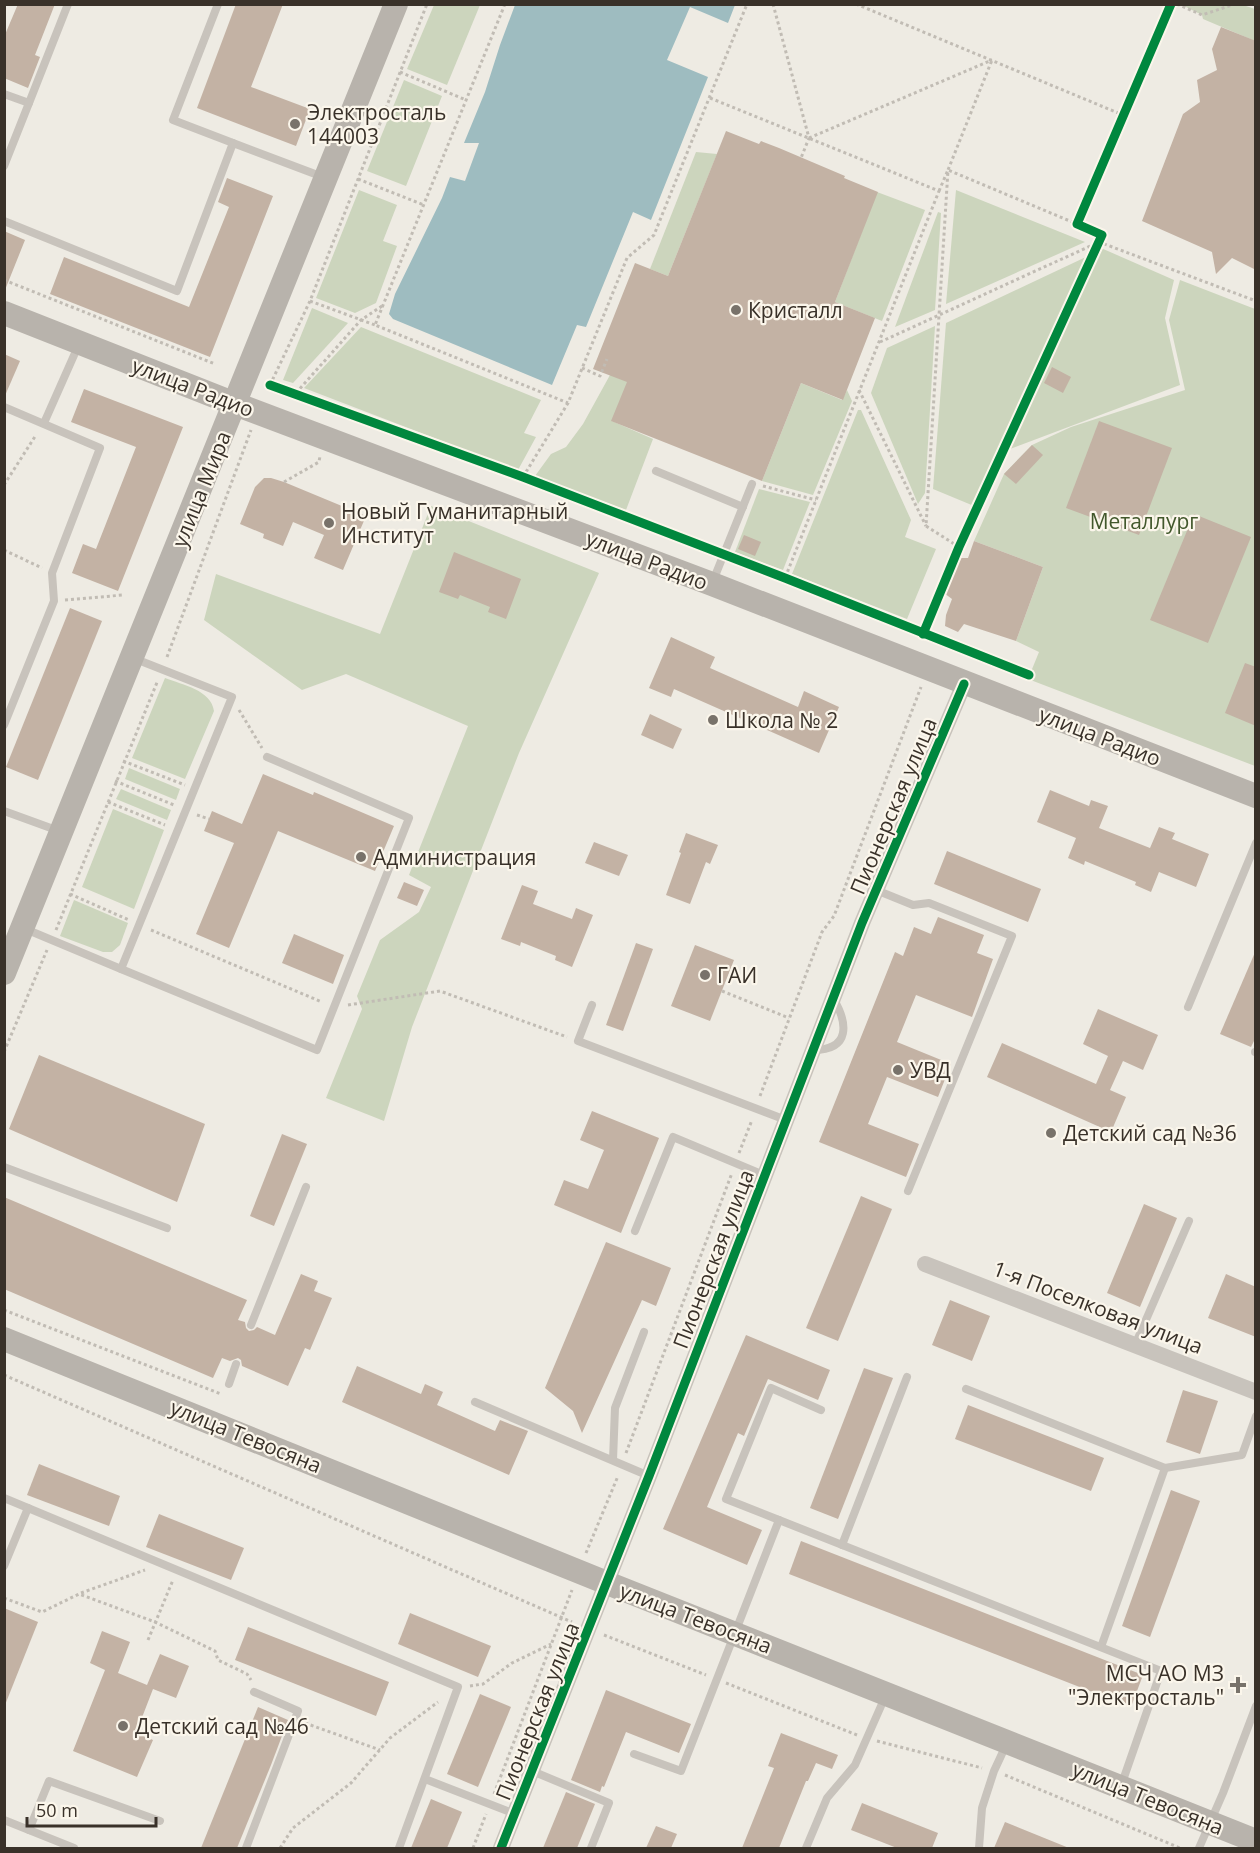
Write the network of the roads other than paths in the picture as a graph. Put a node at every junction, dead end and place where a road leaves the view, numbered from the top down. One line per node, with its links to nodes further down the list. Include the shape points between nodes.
1 (68, 4): 5 (lane)
2 (218, 4): 6 (lane, via 173,120)
3 (396, 4): 8 (main road, улица Мира)
4 (4, 94): 5 (lane)
5 (29, 103): 7 (lane)
6 (233, 143): 8 (lane); 9 (lane, via 177,291)
7 (4, 166)
8 (326, 178): 12 (main road, улица Мира)
9 (4, 221)
10 (4, 313): 11 (main road, улица Радио)
11 (80, 343): 12 (main road, улица Радио); 14 (lane)
12 (235, 404): 18 (main road, улица Радио); 19 (main road, улица Мира)
13 (4, 407): 14 (lane)
14 (44, 423): 21 (lane, via 100,448 52,573 54,601)
15 (656, 471): 17 (lane)
16 (752, 484): 17 (lane)
17 (743, 507): 18 (lane)
18 (712, 584): 20 (main road, улица Радио)
19 (132, 658): 25 (main road, улица Мира); 29 (lane, via 232,697)
20 (964, 684): 23 (main road, улица Радио); 27 (street, Пионерская улица)
21 (4, 725)
22 (267, 757): 29 (lane, via 409,818 317,1050)
23 (1256, 796)
24 (4, 811): 25 (lane)
25 (62, 832): 28 (main road, улица Мира)
26 (1256, 843): 32 (lane)
27 (876, 890): 33 (street, Пионерская улица); 37 (lane, via 913,905 929,903 1012,936)
28 (23, 928): 29 (lane); 30 (main road, улица Мира)
29 (121, 969)
30 (4, 973)
31 (592, 1005): 33 (lane, via 578,1041)
32 (1188, 1007)
33 (786, 1120): 35 (street, Пионерская улица)
34 (4, 1167): 39 (lane)
35 (764, 1175): 40 (lane, via 673,1137); 56 (street, Пионерская улица)
36 (306, 1187): 42 (lane)
37 (909, 1191)
38 (1189, 1221): 45 (lane)
39 (167, 1228)
40 (635, 1231)
41 (924, 1264): 45 (street, 1-я Поселковая улица)
42 (251, 1325)
43 (644, 1332): 54 (lane, via 615,1407)
44 (4, 1339): 62 (main road, улица Тевосяна)
45 (1135, 1346): 50 (street, 1-я Поселковая улица)
46 (236, 1364): 48 (lane)
47 (907, 1377): 60 (lane)
48 (229, 1384)
49 (966, 1389): 55 (lane)
50 (1256, 1392)
51 (475, 1402): 54 (lane)
52 (821, 1410): 59 (lane, via 771,1388 726,1499)
53 (1256, 1416): 55 (lane, via 1242,1455)
54 (613, 1460): 56 (lane)
55 (1165, 1468): 64 (lane)
56 (649, 1476): 62 (street, Пионерская улица)
57 (4, 1498): 58 (lane)
58 (28, 1508): 61 (lane); 71 (lane, via 458,1688)
59 (779, 1520): 60 (lane); 63 (lane)
60 (842, 1545): 64 (lane)
61 (4, 1566)
62 (607, 1583): 63 (main road, улица Тевосяна); 70 (street, Пионерская улица)
63 (736, 1633): 66 (main road, улица Тевосяна); 69 (lane, via 681,1771)
64 (1101, 1647): 72 (lane, via 1161,1671)
65 (254, 1692): 80 (lane, via 298,1711)
66 (886, 1694): 68 (main road, улица Тевосяна); 84 (lane, via 855,1765 827,1798)
67 (1256, 1706): 76 (lane)
68 (1007, 1742): 72 (main road, улица Тевосяна); 85 (lane, via 982,1808)
69 (634, 1754)
70 (532, 1771): 73 (street, Пионерская улица); 83 (lane, via 609,1803)
71 (424, 1779): 73 (lane); 81 (lane)
72 (1121, 1787): 76 (main road, улица Тевосяна)
73 (515, 1814): 82 (street, Пионерская улица)
74 (4, 1820): 77 (lane)
75 (160, 1821): 77 (lane, via 49,1781)
76 (1210, 1823): 78 (main road, улица Тевосяна); 86 (lane)
77 (28, 1830): 79 (lane)
78 (1256, 1840)
79 (74, 1848)
80 (246, 1848)
81 (399, 1848)
82 (501, 1848)
83 (591, 1848)
84 (806, 1848)
85 (979, 1848)
86 (1199, 1848)

